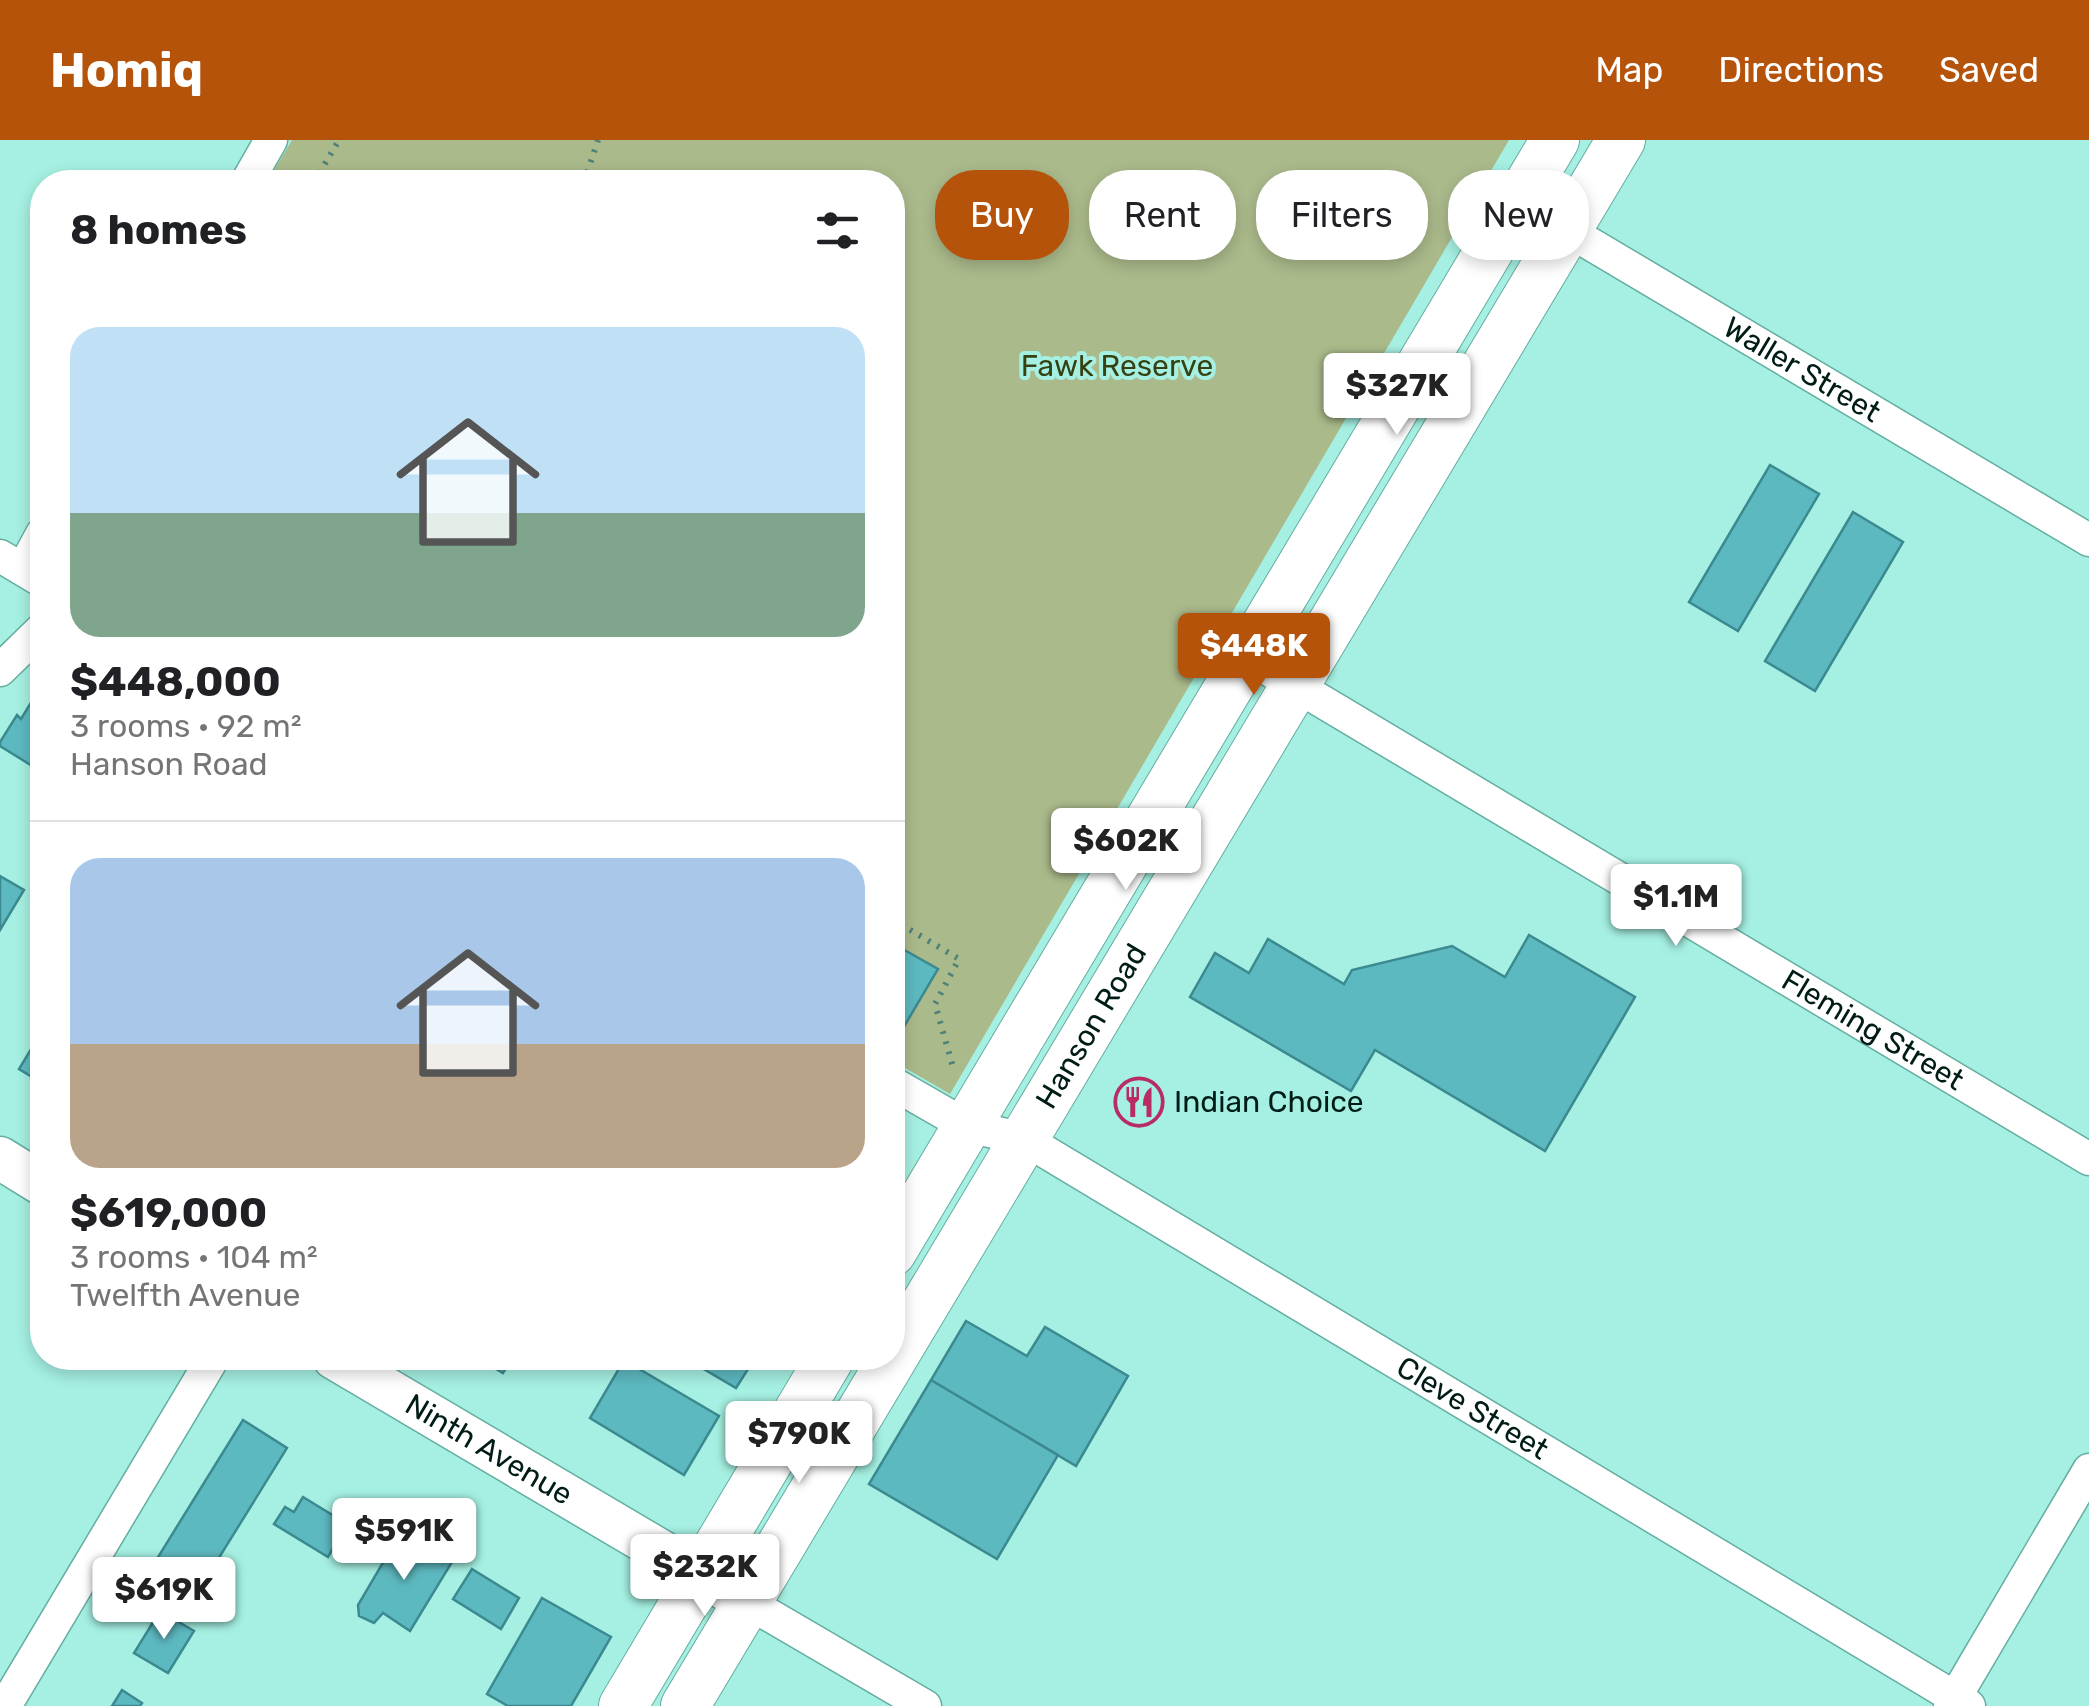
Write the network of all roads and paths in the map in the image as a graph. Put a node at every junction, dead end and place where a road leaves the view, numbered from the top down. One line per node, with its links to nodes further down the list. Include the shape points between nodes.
1 (271, 140): 6 (street)
2 (338, 140): 7 (path)
3 (598, 140): 8 (path)
4 (1554, 140): 9 (main road, Hanson Road)
5 (1621, 140): 10 (main road, Hanson Road)
6 (254, 170)
7 (321, 170)
8 (588, 170)
9 (1535, 170)
10 (1589, 193)
11 (1589, 243): 14 (street, Waller Street)
12 (1481, 260): 16 (main road, Hanson Road)
13 (1549, 260): 18 (main road, Hanson Road)
14 (2089, 540)
15 (30, 641): 17 (street)
16 (1246, 656): 18 (street, Fleming Street); 22 (main road, Hanson Road)
17 (0, 670)
18 (1294, 686): 23 (main road, Hanson Road); 25 (street, Fleming Street)
19 (905, 927): 20 (path, via 959,959 935,1004)
20 (956, 1078)
21 (905, 1090): 22 (street, Cleve Street)
22 (968, 1126): 23 (street, Cleve Street); 27 (main road, Hanson Road)
23 (1024, 1139): 28 (main road, Hanson Road); 36 (street, Cleve Street)
24 (0, 1158): 26 (street)
25 (2089, 1159)
26 (30, 1177)
27 (905, 1230)
28 (905, 1338)
29 (206, 1370): 37 (street)
30 (354, 1370): 34 (street, Ninth Avenue)
31 (823, 1370): 34 (main road)
32 (886, 1370): 35 (main road, Hanson Road)
33 (2089, 1470): 36 (street)
34 (701, 1574): 35 (street, Ninth Avenue); 38 (main road)
35 (747, 1602): 39 (main road, Hanson Road); 40 (street)
36 (1958, 1703)
37 (5, 1706)
38 (622, 1706)
39 (684, 1706)
40 (924, 1706)

